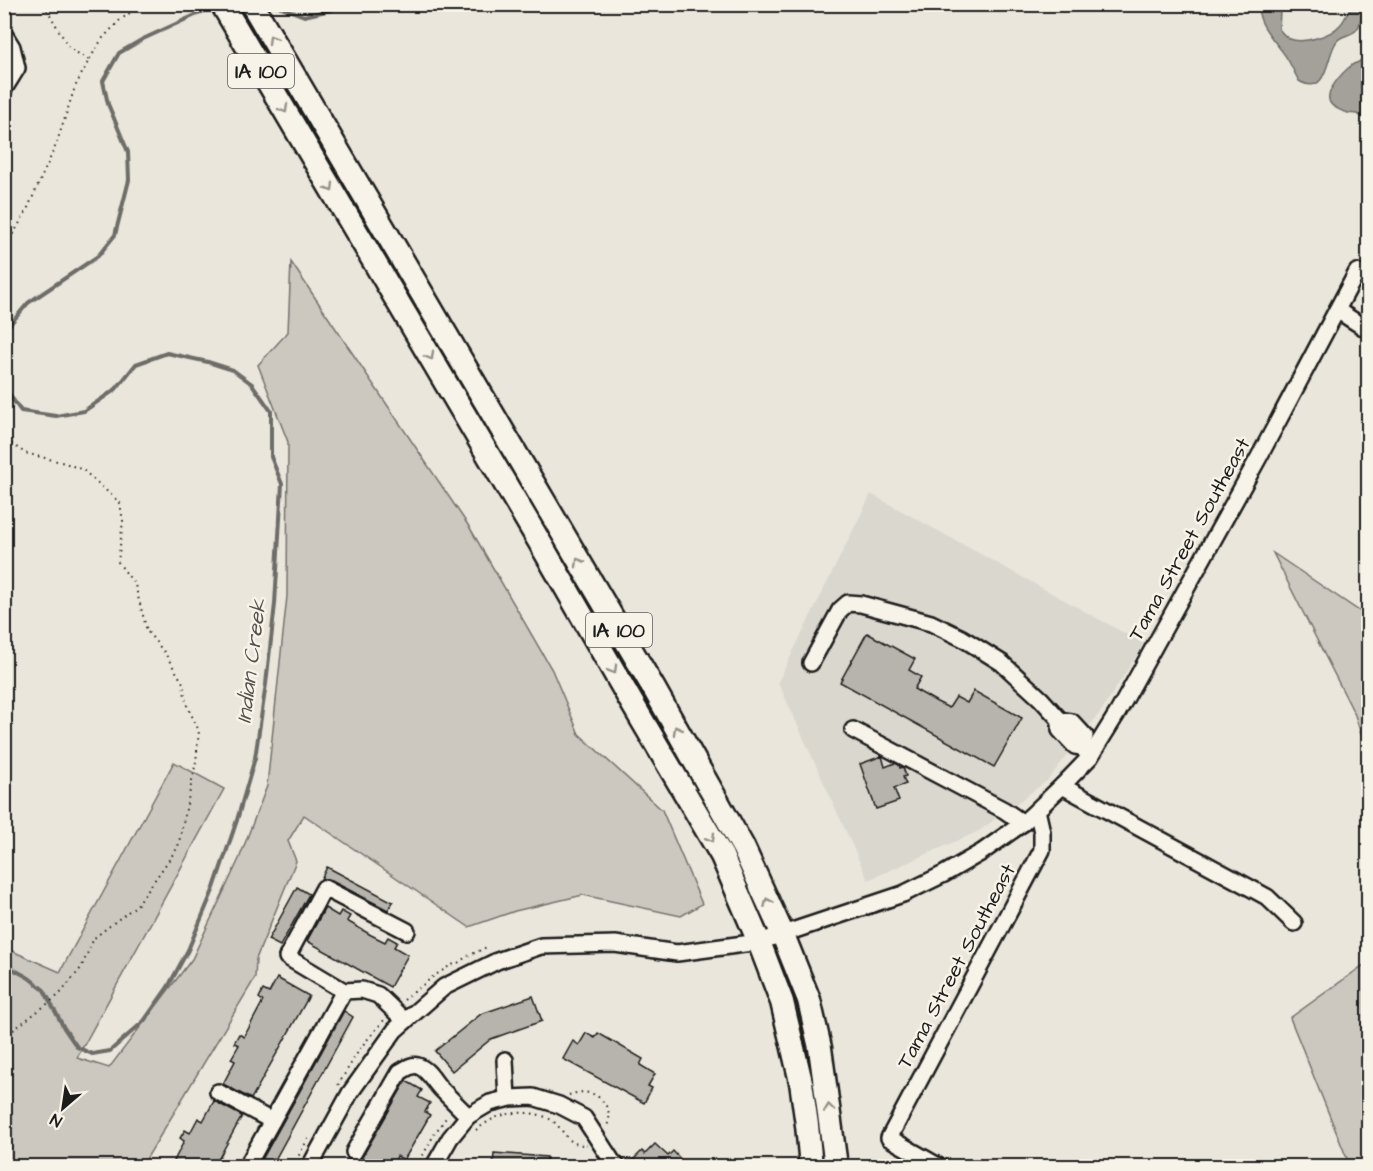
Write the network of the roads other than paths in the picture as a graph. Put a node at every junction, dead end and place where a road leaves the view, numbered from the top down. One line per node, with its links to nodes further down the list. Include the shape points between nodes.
1 (222, 4): 17 (highway, IA 100, one-way to 17, via 722,856)
2 (252, 4): 16 (highway, IA 100, one-way to 2, via 743,847 653,687)
3 (4, 34): 4 (street, via 17,68)
4 (4, 89)
5 (1357, 272): 6 (street, Tama Street Southeast)
6 (1337, 310): 7 (street); 10 (street, Tama Street Southeast, via 1123,704)
7 (1368, 330)
8 (811, 663): 10 (street, via 840,610 848,603 931,623 1002,663 1060,720 1072,722 1085,736)
9 (853, 730): 13 (street)
10 (1086, 752): 11 (street, Tama Street Southeast)
11 (1062, 786): 12 (street, Tama Street Southeast); 14 (street, via 1267,897)
12 (1037, 810): 13 (street, Tama Street Southeast); 32 (street, Tama Street Southeast, via 1042,850 889,1138)
13 (1023, 823): 16 (street, Tama Street Southeast, via 982,852 903,894)
14 (1294, 923)
15 (408, 931): 18 (street, via 324,888 287,957)
16 (783, 935): 17 (street, Tama Street Southeast); 31 (highway, IA 100, one-way to 16, via 820,1048 809,1000)
17 (759, 942): 19 (street, Tama Street Southeast, via 677,953 615,944 541,946 444,987); 30 (highway, IA 100, via 782,1002 801,1082)
18 (344, 991): 19 (street, via 362,990 378,995); 24 (street)
19 (405, 1021): 27 (street, Tama Street Southeast, via 350,1093)
20 (505, 1060): 22 (street)
21 (218, 1092): 24 (street)
22 (507, 1099): 23 (street); 29 (street, via 533,1097 584,1118)
23 (463, 1111): 25 (street, via 426,1071 413,1065 400,1072); 28 (street)
24 (272, 1121): 26 (street)
25 (354, 1152)
26 (246, 1167)
27 (310, 1167)
28 (435, 1167)
29 (617, 1167)
30 (811, 1167)
31 (836, 1167)
32 (938, 1167)

